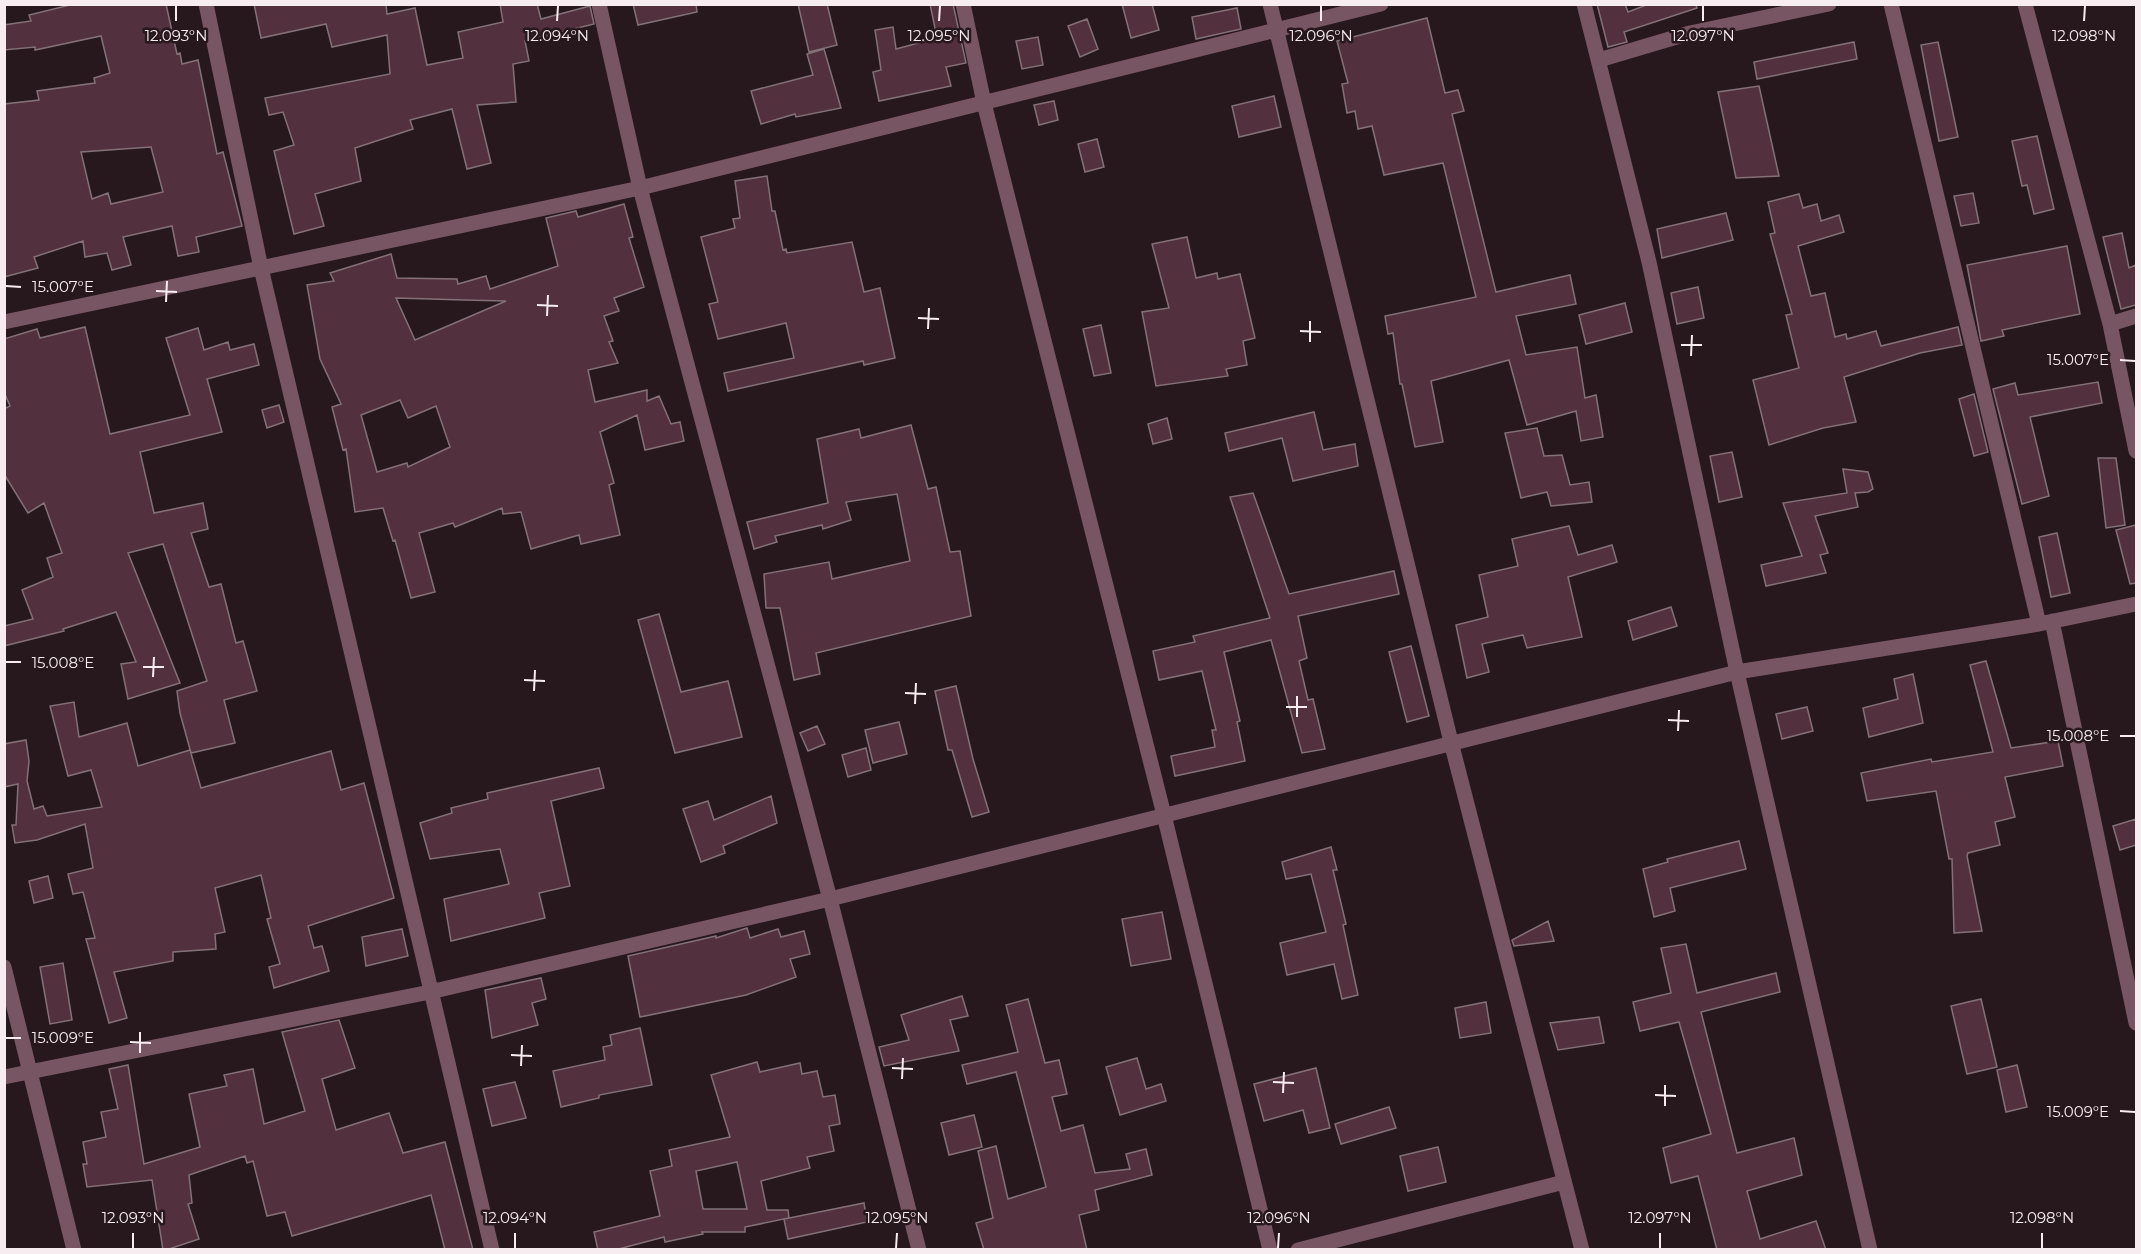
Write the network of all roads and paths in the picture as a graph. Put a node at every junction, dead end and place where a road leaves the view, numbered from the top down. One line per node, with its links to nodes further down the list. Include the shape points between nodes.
1 (206, 4): 14 (street)
2 (599, 4): 13 (street)
3 (963, 4): 12 (street)
4 (1270, 4): 10 (street)
5 (1381, 4): 10 (street)
6 (1584, 4): 11 (street)
7 (1829, 4): 11 (street, via 1690,33)
8 (1891, 4): 20 (street)
9 (2025, 4): 17 (street)
10 (1276, 29): 12 (street); 22 (street)
11 (1599, 60): 21 (street, via 1649,262)
12 (984, 103): 13 (street); 23 (street)
13 (640, 188): 14 (street); 24 (street)
14 (261, 268): 16 (street); 26 (street)
15 (2136, 316): 17 (street)
16 (4, 322)
17 (2110, 324): 18 (street)
18 (2136, 451)
19 (2136, 604): 20 (street)
20 (2046, 622): 21 (street); 27 (street)
21 (1737, 672): 22 (street); 37 (street)
22 (1451, 742): 23 (street); 30 (street)
23 (1164, 815): 24 (street); 34 (street)
24 (830, 899): 26 (street); 33 (street)
25 (4, 967): 28 (street)
26 (430, 992): 28 (street); 32 (street)
27 (2136, 1023)
28 (31, 1072): 29 (street); 31 (street)
29 (4, 1077)
30 (1564, 1182): 35 (street); 36 (street)
31 (74, 1250)
32 (492, 1250)
33 (919, 1250)
34 (1270, 1250)
35 (1298, 1250)
36 (1582, 1250)
37 (1870, 1250)

